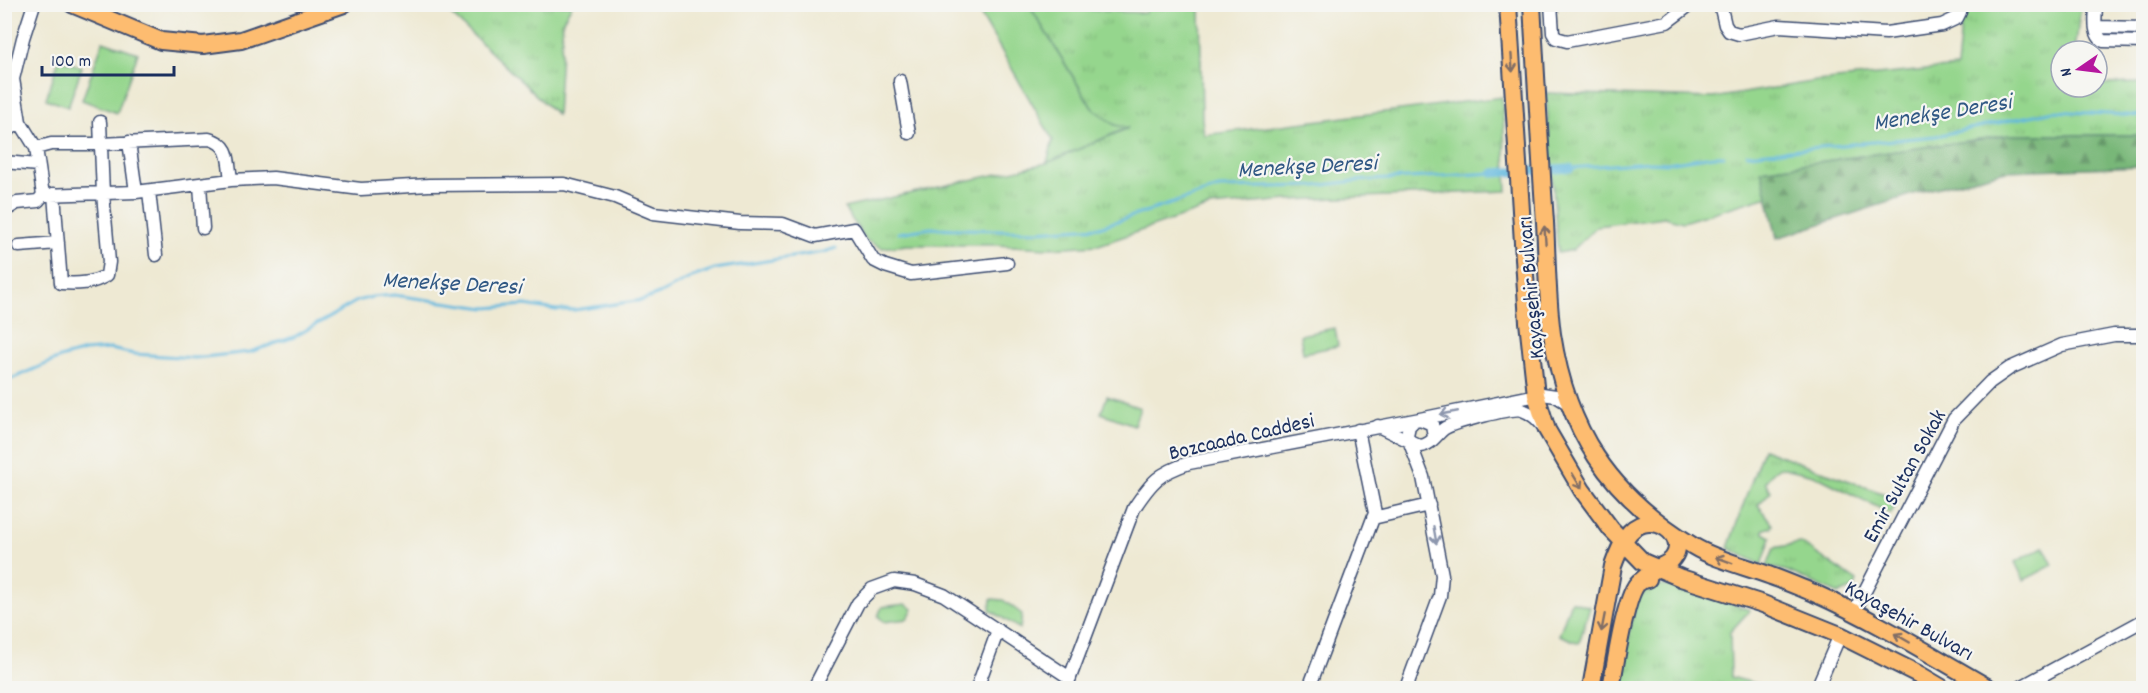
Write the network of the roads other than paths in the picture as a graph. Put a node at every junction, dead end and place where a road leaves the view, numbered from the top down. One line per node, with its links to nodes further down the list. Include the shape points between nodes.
1 (34, 4): 15 (street, via 13,79)
2 (72, 4): 3 (main road, via 161,41 203,45 241,40)
3 (344, 4)
4 (1508, 4): 37 (main road, Kayaşehir Bulvarı, one-way to 37)
5 (1532, 4): 40 (main road, Kayaşehir Bulvarı, one-way to 5, via 1552,332)
6 (1551, 4): 7 (street, via 1553,33 1567,41 1667,22)
7 (1691, 4)
8 (1720, 4): 9 (street, via 1725,25 1739,34 1779,26 1886,33 1951,22 1957,18)
9 (1961, 4)
10 (2096, 4): 11 (street)
11 (2096, 27): 12 (street); 13 (street, via 2103,41)
12 (2144, 28)
13 (2144, 42)
14 (900, 81): 18 (street)
15 (20, 122): 17 (street); 21 (street)
16 (100, 122): 20 (street)
17 (4, 133)
18 (909, 133)
19 (129, 142): 20 (street); 24 (street, via 219,141 226,148); 27 (street)
20 (101, 144): 21 (street, via 51,144); 28 (street)
21 (36, 148): 23 (street)
22 (4, 162): 23 (street)
23 (38, 165): 29 (street)
24 (231, 180): 25 (street); 35 (street, via 273,178 361,189 429,184 564,184 615,197 653,213 783,224 815,236 854,229 873,260 911,274)
25 (200, 185): 26 (street); 31 (street)
26 (149, 191): 27 (street); 34 (street)
27 (136, 192): 28 (street)
28 (103, 194): 29 (street); 32 (street, via 107,275 98,281 61,283)
29 (49, 195): 30 (street, via 38,201 17,203); 32 (street)
30 (4, 211)
31 (203, 228)
32 (58, 243): 33 (street)
33 (19, 246)
34 (156, 255)
35 (1006, 263)
36 (2144, 335): 57 (street, Emir Sultan Sokak, via 2114,335 2062,345 2010,368 1990,382 1954,419)
37 (1533, 372): 38 (main road, Kayaşehir Bulvarı); 39 (street)
38 (1536, 395): 39 (street, Bozcaada Caddesi); 40 (street, via 1556,396); 44 (main road, Kayaşehir Bulvarı)
39 (1519, 400): 41 (street, Bozcaada Caddesi, one-way to 41)
40 (1569, 404): 50 (main road, Kayaşehir Bulvarı, via 1582,435 1614,483)
41 (1420, 419): 42 (street, Bozcaada Caddesi); 45 (street, via 1432,424); 46 (street, via 1408,426 1407,435)
42 (1377, 426): 43 (street, Bozcaada Caddesi); 46 (street)
43 (1358, 430): 49 (street); 64 (street, Bozcaada Caddesi, via 1189,463 1159,476 1134,508)
44 (1547, 430): 45 (street, via 1528,412 1517,409 1457,423); 48 (main road, Kayaşehir Bulvarı, one-way to 48)
45 (1434, 437): 46 (street, via 1424,446)
46 (1412, 443): 47 (street)
47 (1429, 506): 49 (street); 68 (street, one-way to 68, via 1442,586)
48 (1598, 512): 51 (main road, Kayaşehir Bulvarı); 52 (main road, via 1607,533)
49 (1373, 518): 67 (street)
50 (1665, 528): 51 (main road, via 1645,522 1628,534); 53 (main road, via 1677,540 1678,549 1667,565); 56 (main road, Kayaşehir Bulvarı, one-way to 50, via 1714,556)
51 (1623, 543): 52 (main road); 53 (main road, Kayaşehir Bulvarı, via 1643,562)
52 (1613, 566): 69 (main road, one-way to 69)
53 (1656, 568): 54 (main road, Kayaşehir Bulvarı); 55 (main road)
54 (1681, 578): 55 (main road, via 1664,575); 58 (main road, Kayaşehir Bulvarı)
55 (1640, 582): 70 (main road, via 1627,608)
56 (1812, 592): 57 (main road, Kayaşehir Bulvarı); 58 (main road, via 1794,590 1786,594 1786,603)
57 (1854, 612): 62 (main road, Kayaşehir Bulvarı, one-way to 57)
58 (1801, 619): 61 (main road, Kayaşehir Bulvarı)
59 (2144, 620): 74 (street)
60 (998, 630): 64 (street); 65 (street, via 944,595 894,581 872,589 858,603); 66 (street)
61 (1840, 635): 63 (main road, Kayaşehir Bulvarı); 71 (street)
62 (1933, 656): 63 (main road, via 1935,672); 73 (main road, Kayaşehir Bulvarı)
63 (1920, 675): 72 (main road, Kayaşehir Bulvarı)
64 (1068, 683)
65 (814, 688)
66 (977, 688)
67 (1310, 688)
68 (1406, 688)
69 (1591, 688)
70 (1611, 688)
71 (1817, 688)
72 (1942, 688)
73 (1989, 688)
74 (2019, 688)

